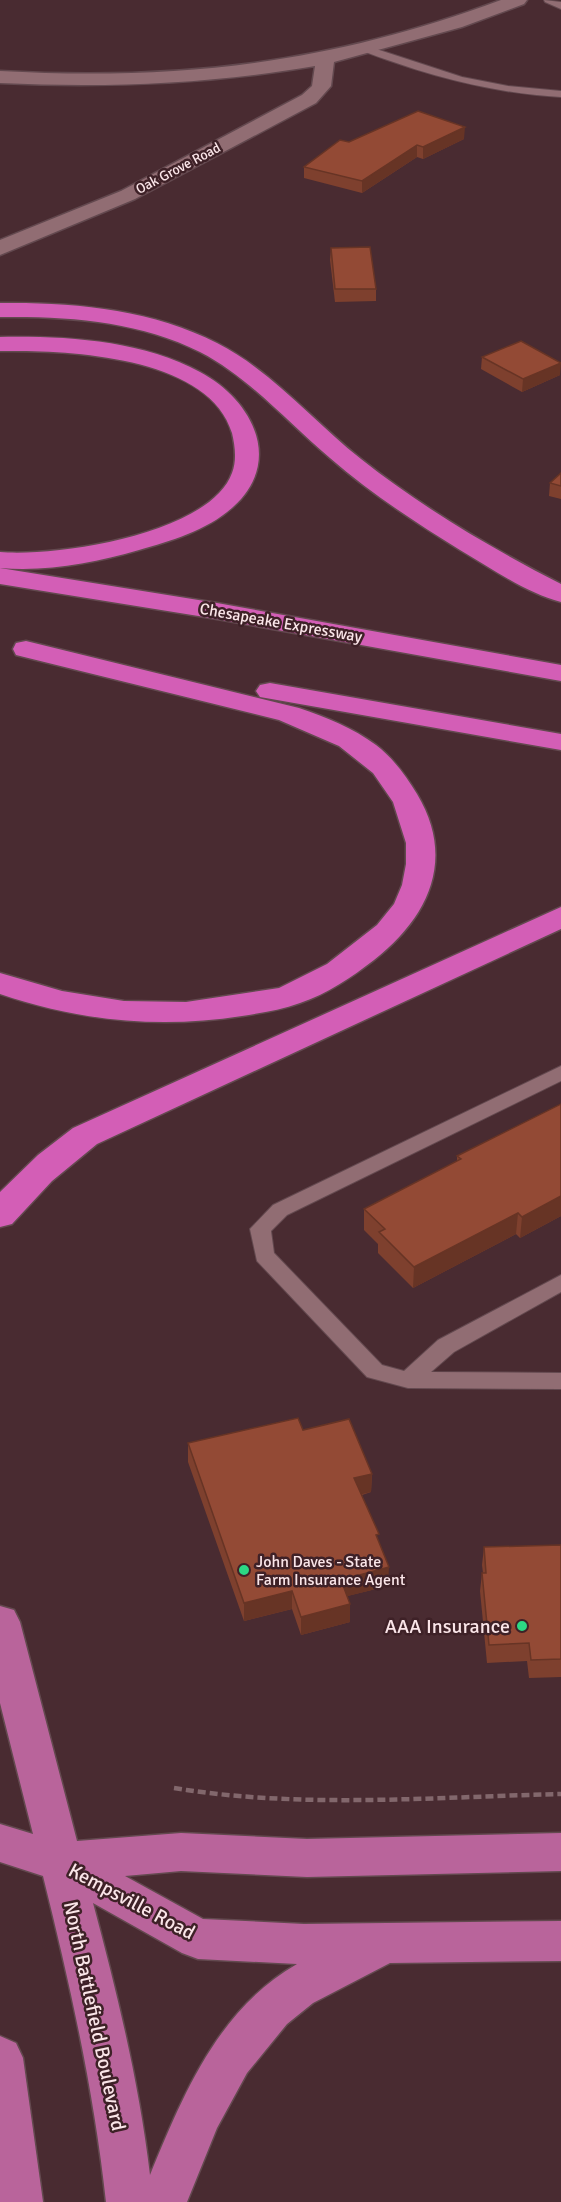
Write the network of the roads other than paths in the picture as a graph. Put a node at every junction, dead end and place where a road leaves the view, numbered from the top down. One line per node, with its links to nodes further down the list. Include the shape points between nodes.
1 (518, 0): 4 (street, via 455,24)
2 (549, 0): 3 (lane)
3 (561, 6)
4 (364, 48): 5 (street); 7 (lane, via 468,84)
5 (325, 57): 6 (street, via 222,76 153,81); 8 (street, Oak Grove Road, via 321,90 309,99 128,195)
6 (0, 77)
7 (561, 94)
8 (0, 248)
9 (0, 310): 13 (highway, via 38,309 110,318 208,348 272,392 400,501 466,543)
10 (0, 344): 11 (highway, via 76,346 180,373 210,387 229,403 243,423 247,451 240,479 226,501 162,536 93,554 48,560)
11 (0, 560)
12 (0, 576): 15 (highway, Chesapeake Expressway)
13 (561, 594)
14 (13, 647): 16 (highway); 18 (highway, via 287,714 335,731 369,753 397,783 417,821 421,873 409,906 379,940 340,971 290,996 216,1010 157,1014 92,1010)
15 (561, 673)
16 (561, 742)
17 (561, 917): 20 (highway, via 100,1128 50,1161)
18 (0, 983)
19 (561, 1073): 22 (lane, via 280,1210 260,1229 264,1256 375,1371)
20 (0, 1215)
21 (561, 1283): 22 (lane, via 446,1346)
22 (408, 1380): 23 (lane)
23 (561, 1381)
24 (0, 1622): 27 (main road, North Battlefield Boulevard)
25 (0, 1843): 27 (main road)
26 (561, 1852): 27 (main road, Kempsville Road, via 307,1858 181,1852)
27 (60, 1862): 29 (main road, Kempsville Road, via 198,1939); 32 (main road, North Battlefield Boulevard, via 98,2008 120,2119)
28 (561, 1941): 29 (main road, Kempsville Road)
29 (389, 1944): 33 (main road, via 319,1974 296,1989 247,2034 221,2069 202,2106)
30 (0, 2058): 31 (main road)
31 (19, 2202)
32 (130, 2202)
33 (163, 2202)

